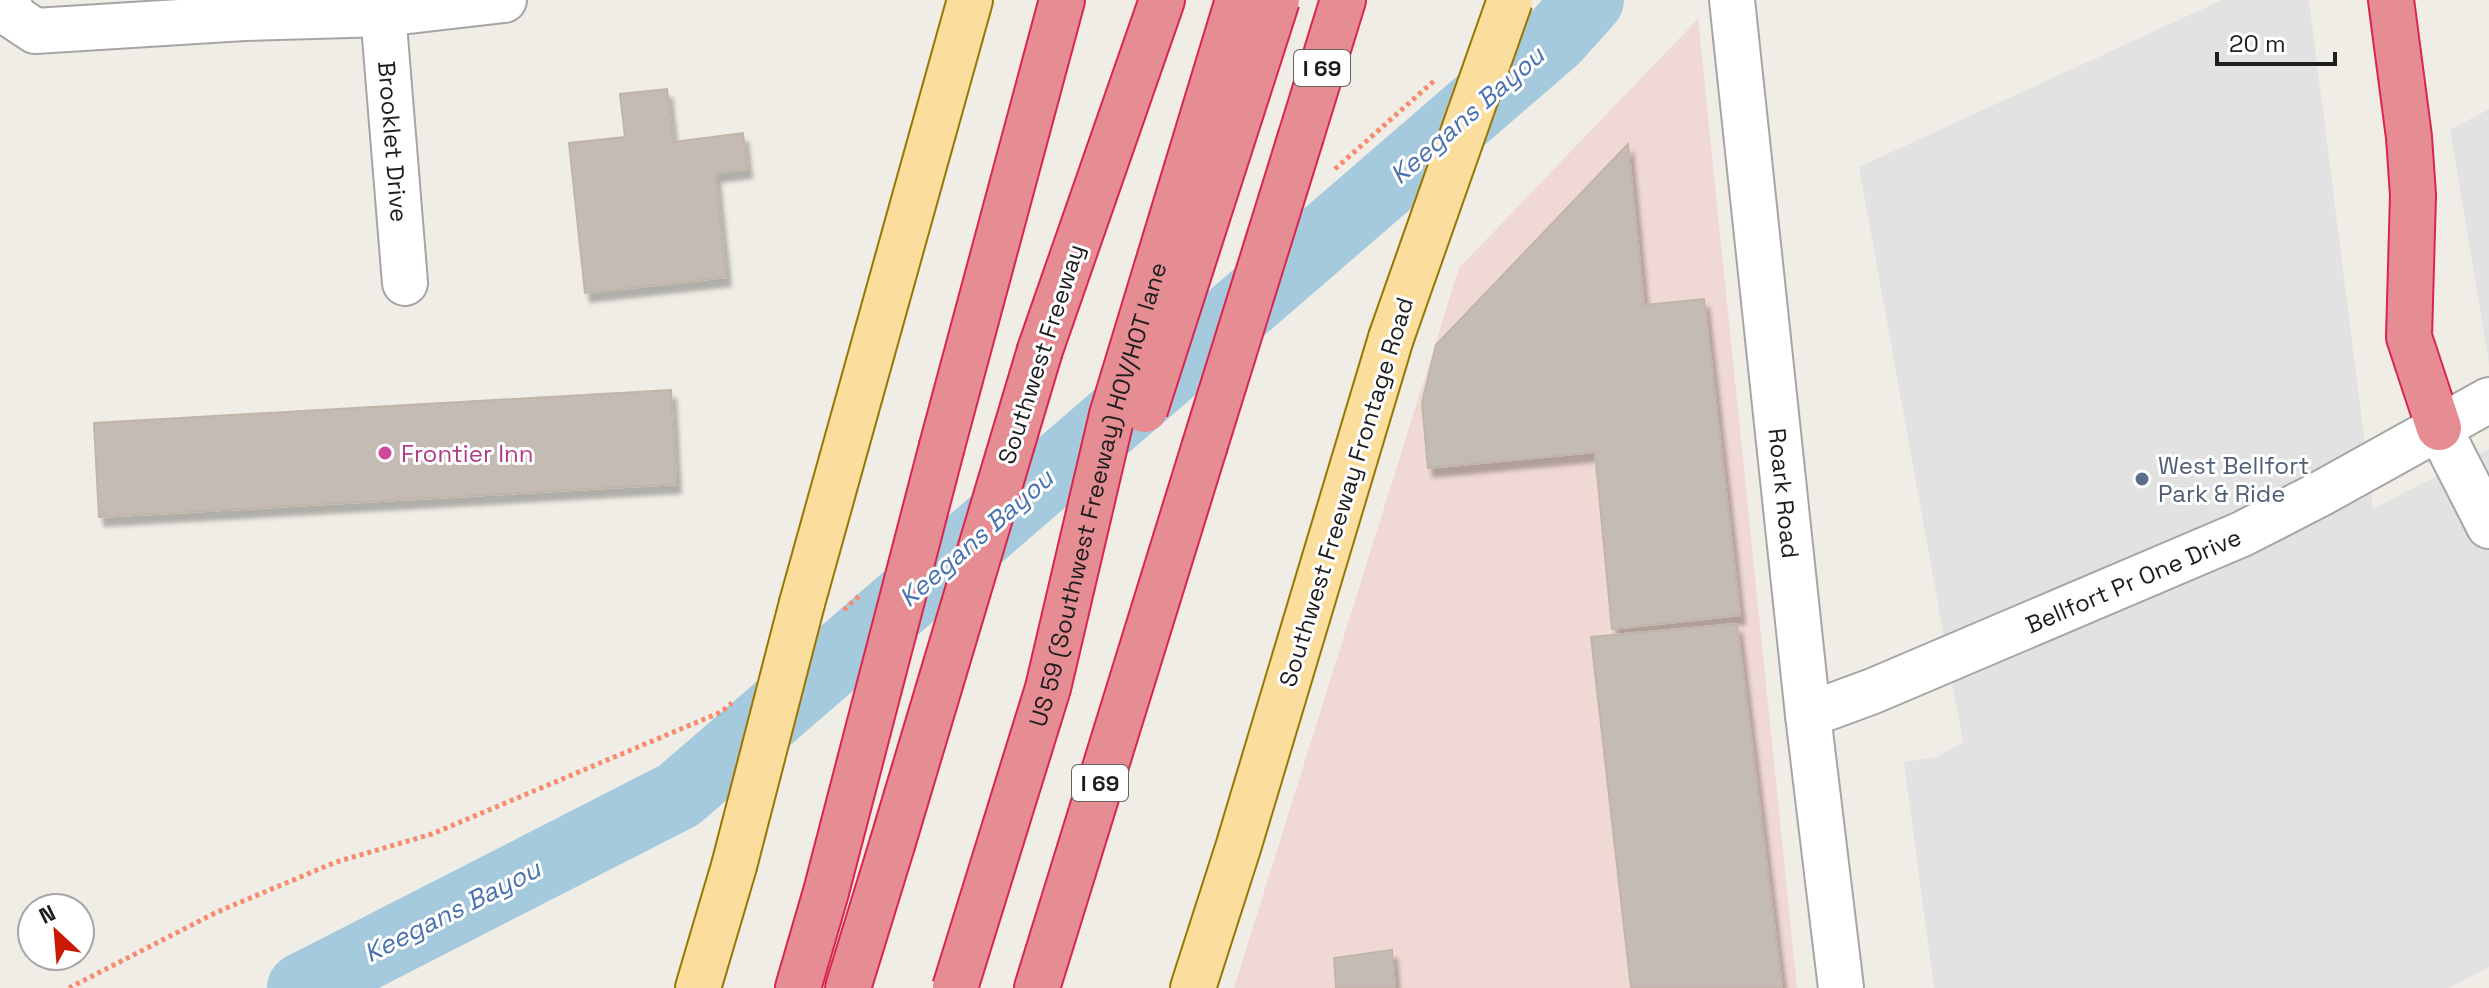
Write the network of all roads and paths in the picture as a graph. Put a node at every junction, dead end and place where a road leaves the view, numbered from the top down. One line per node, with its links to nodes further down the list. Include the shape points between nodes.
1 (7, 0): 14 (street, via 14,17 35,31)
2 (504, 0): 13 (street)
3 (970, 0): 24 (main road, bridge)
4 (1062, 0): 25 (highway, bridge)
5 (1162, 0): 26 (highway, Southwest Freeway, bridge, via 1040,350)
6 (1238, 0): 20 (highway, US 59 (Southwest Freeway) HOV/HOT lane, bridge, via 1112,415)
7 (1277, 0): 20 (highway, bridge, via 1143,414)
8 (1343, 0): 28 (highway, I 69, bridge)
9 (1510, 0): 29 (main road, Southwest Freeway Frontage Road, bridge, via 1391,338)
10 (1732, 0): 21 (street, Roark Road)
11 (2365, 0): 16 (highway)
12 (2391, 0): 16 (highway, via 2413,195)
13 (383, 7): 14 (street); 15 (street, Brooklet Drive)
14 (243, 9)
15 (405, 283)
16 (2409, 337): 18 (highway)
17 (2489, 400): 18 (street, Bellfort Pr One Drive)
18 (2439, 428): 19 (street); 21 (street, Bellfort Pr One Drive, via 2242,534)
19 (2489, 526)
20 (1070, 603): 27 (highway, US 59 (Southwest Freeway) HOV/HOT lane, bridge)
21 (1808, 715): 30 (street, Roark Road)
22 (217, 912): 23 (path)
23 (69, 988)
24 (698, 988)
25 (798, 988)
26 (848, 988)
27 (955, 988)
28 (1037, 988)
29 (1193, 988)
30 (1841, 988)

